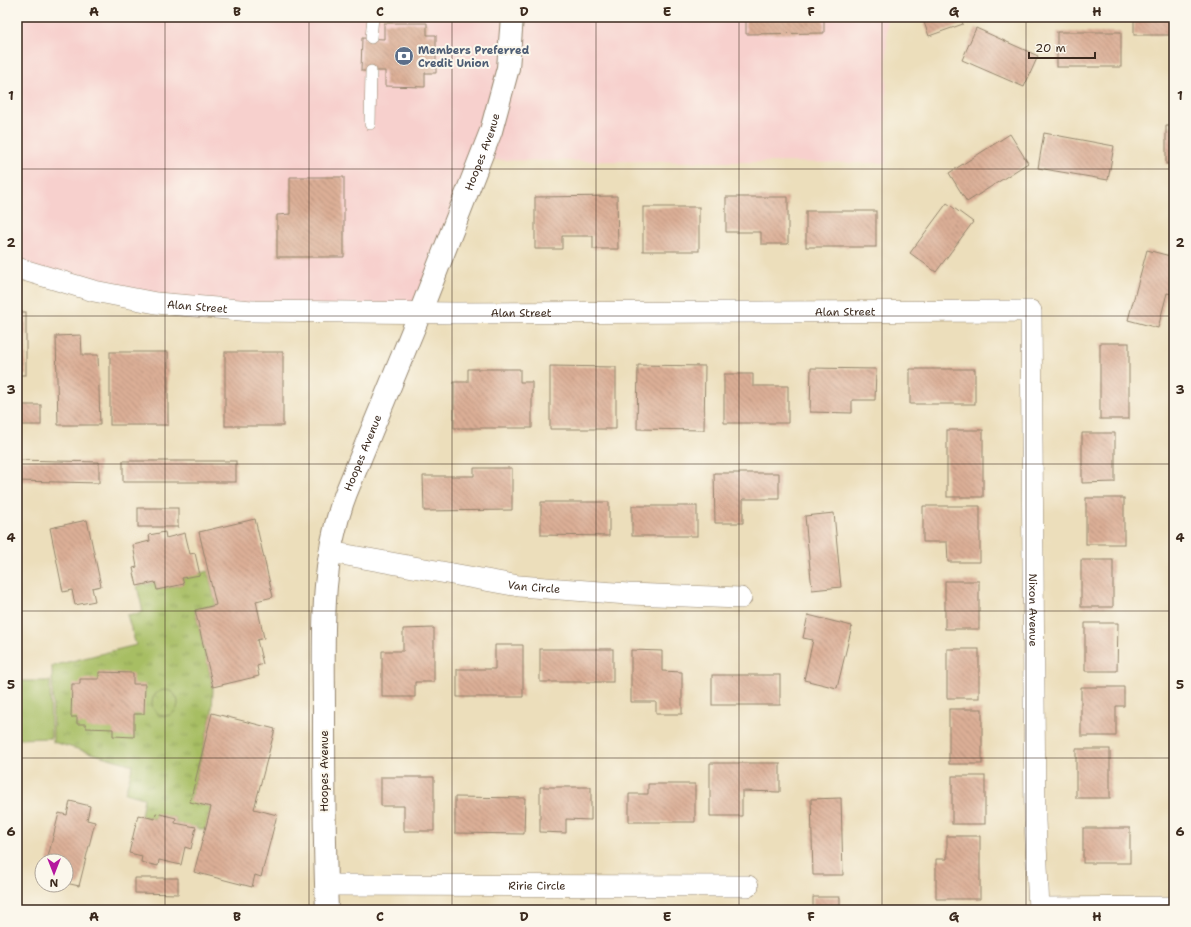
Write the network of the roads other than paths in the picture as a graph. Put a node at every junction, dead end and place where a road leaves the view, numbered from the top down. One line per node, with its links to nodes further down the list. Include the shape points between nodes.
1 (373, 17): 3 (lane)
2 (512, 17): 8 (street, Hoopes Avenue, via 508,68 491,131)
3 (371, 38)
4 (371, 71): 5 (lane)
5 (370, 124)
6 (17, 268): 8 (street, Alan Street, via 94,291 156,303 252,311)
7 (1031, 311): 8 (street, Alan Street); 14 (street, Nixon Avenue, via 1035,821)
8 (420, 313): 9 (street, Hoopes Avenue, via 340,509)
9 (330, 552): 10 (street, Van Circle, via 519,586 628,594); 11 (street, Hoopes Avenue, via 324,605)
10 (741, 598)
11 (326, 885): 12 (street, Ririe Circle); 15 (street, Hoopes Avenue)
12 (748, 886)
13 (1174, 907): 14 (street)
14 (1039, 909)
15 (326, 910)

